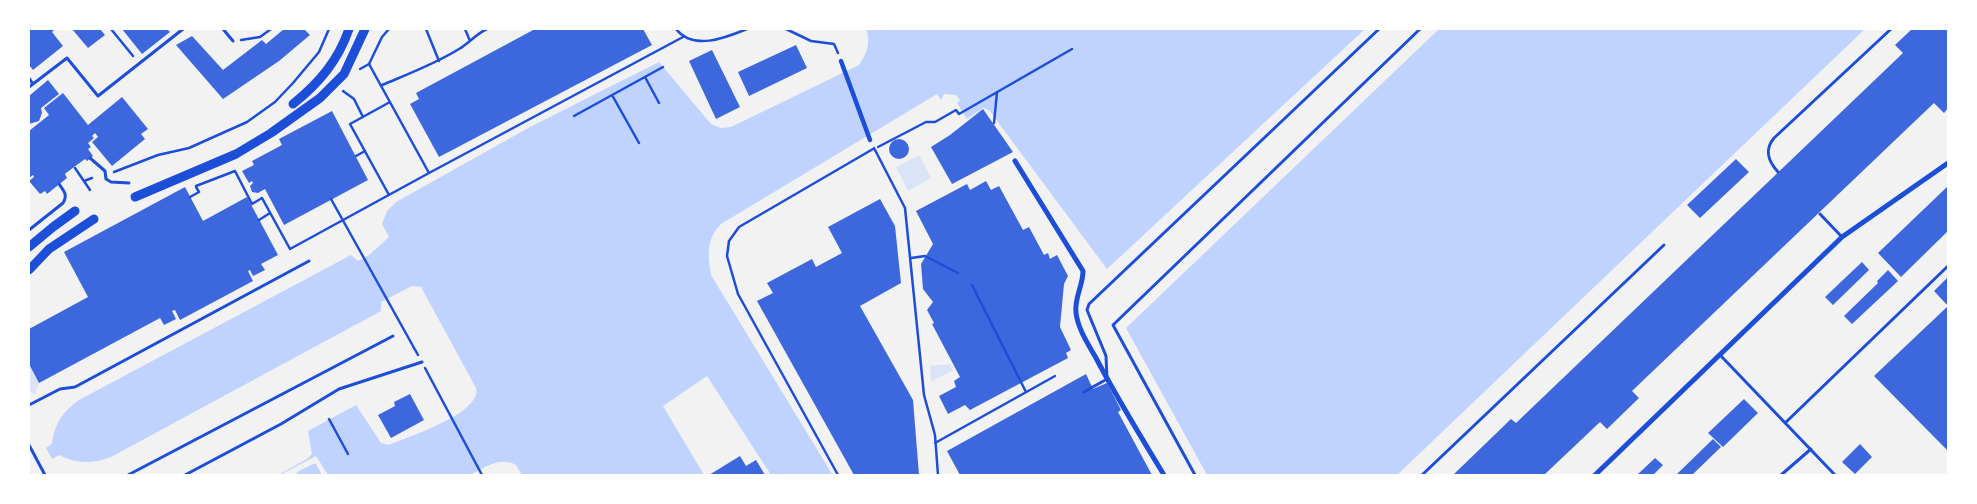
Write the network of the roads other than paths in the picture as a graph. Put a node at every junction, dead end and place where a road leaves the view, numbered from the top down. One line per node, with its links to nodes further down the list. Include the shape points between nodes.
1 (183, 29): 11 (lane, via 98,96 67,58)
2 (223, 29): 8 (lane)
3 (349, 29): 13 (street, via 328,70)
4 (364, 29): 21 (street, via 344,74 328,92 236,154)
5 (1379, 29): 35 (lane, via 1089,304 1087,310 1106,356)
6 (1420, 29): 45 (lane, via 1113,325)
7 (1891, 29): 18 (lane, via 1774,138 1769,146 1769,157)
8 (233, 41)
9 (842, 61): 14 (street)
10 (29, 78): 11 (lane)
11 (33, 84): 12 (lane)
12 (29, 87)
13 (293, 104)
14 (870, 140)
15 (90, 158): 19 (lane, via 105,171 106,180)
16 (1015, 161): 35 (street, via 1083,272 1076,312 1080,330)
17 (1948, 163): 26 (street)
18 (1778, 172)
19 (129, 183)
20 (59, 184): 25 (lane, via 66,198 63,203)
21 (135, 197)
22 (75, 211): 28 (street)
23 (1820, 214): 26 (lane)
24 (94, 219): 31 (street, via 49,249)
25 (29, 230)
26 (1842, 237): 33 (street)
27 (1664, 245): 46 (lane)
28 (29, 247)
29 (309, 261): 37 (lane, via 75,387 60,389)
30 (1948, 266): 38 (lane)
31 (29, 270)
32 (393, 336): 42 (lane)
33 (1721, 356): 38 (lane); 47 (street)
34 (422, 362): 43 (lane, via 339,389)
35 (1107, 379): 36 (lane); 44 (street)
36 (1084, 392)
37 (29, 405)
38 (1785, 423): 40 (lane)
39 (29, 446): 41 (lane)
40 (1811, 449): 48 (lane); 49 (lane)
41 (45, 475)
42 (128, 475)
43 (186, 475)
44 (1164, 475)
45 (1195, 475)
46 (1422, 475)
47 (1595, 475)
48 (1781, 475)
49 (1835, 475)

